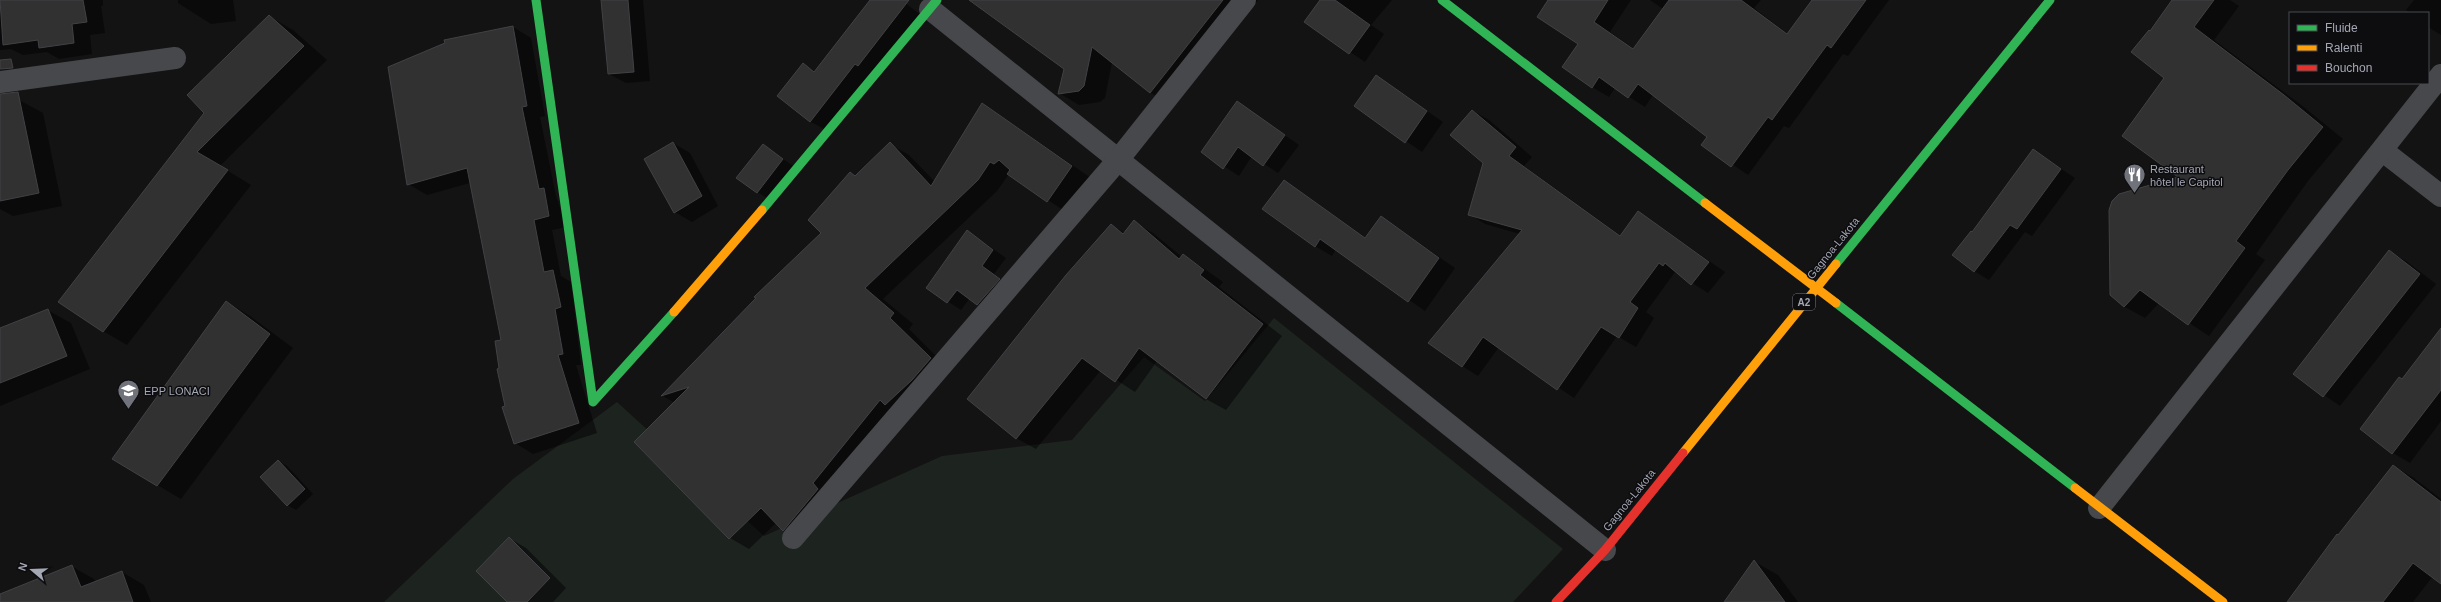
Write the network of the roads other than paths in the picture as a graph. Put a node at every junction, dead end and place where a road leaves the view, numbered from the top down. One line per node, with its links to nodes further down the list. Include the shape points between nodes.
1 (536, 0): 5 (street, via 593,402 705,278)
2 (1245, 0): 10 (street)
3 (1442, 0): 12 (street)
4 (2042, 3): 12 (street, Gagnoa-Lakota / A2)
5 (933, 5): 10 (street)
6 (175, 58): 8 (street)
7 (2441, 76): 9 (street)
8 (0, 82)
9 (2383, 151): 11 (street); 13 (street)
10 (1118, 160): 14 (street); 15 (street)
11 (2441, 196)
12 (1815, 288): 13 (street); 15 (street, Gagnoa-Lakota / A2)
13 (2099, 508): 17 (street)
14 (793, 538)
15 (1605, 550): 16 (street, Gagnoa-Lakota / A2)
16 (1556, 602)
17 (2223, 602)

